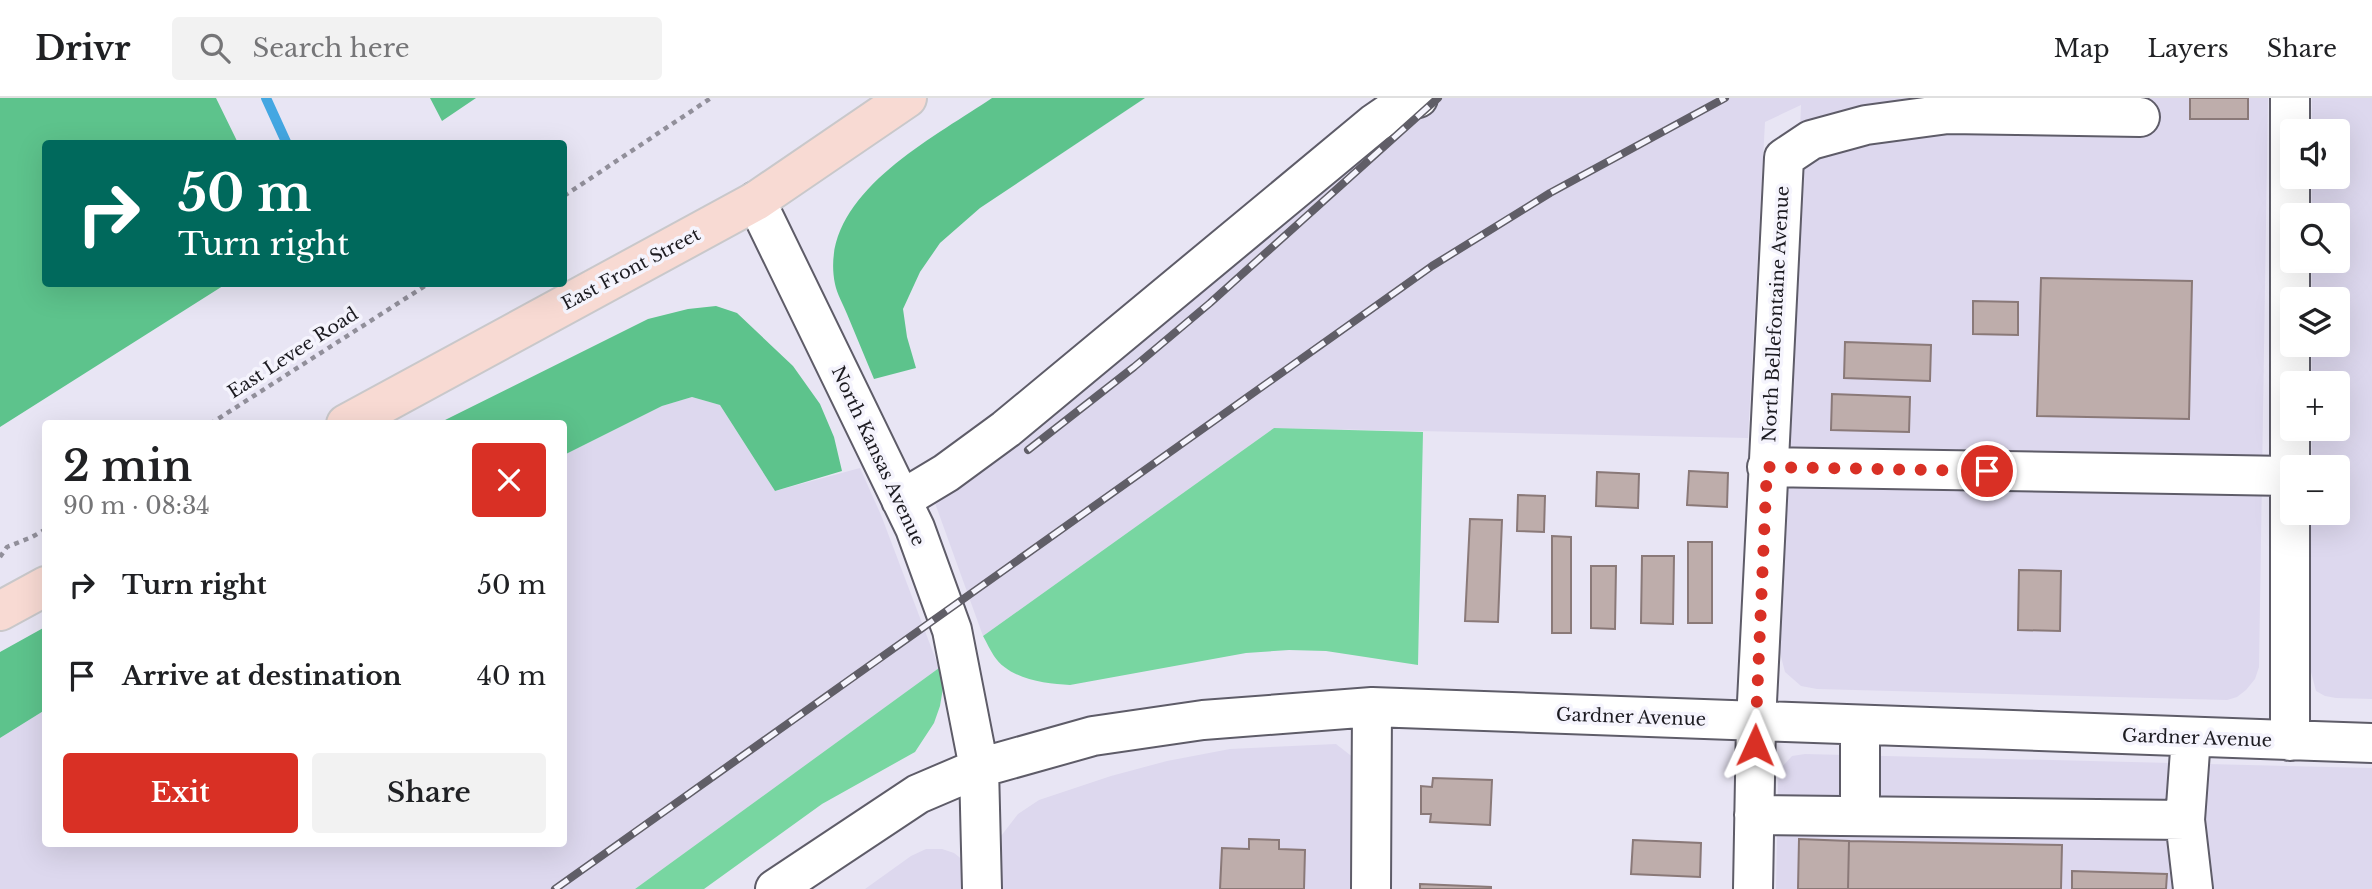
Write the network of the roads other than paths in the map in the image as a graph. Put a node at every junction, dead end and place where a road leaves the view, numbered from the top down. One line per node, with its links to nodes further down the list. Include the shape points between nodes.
1 (907, 98): 5 (main road, East Front Street)
2 (1418, 98): 10 (street, via 1375,123 1006,429)
3 (2290, 98): 7 (street)
4 (2140, 117): 8 (street, North Bellefontaine Avenue, via 1948,114 1866,125 1811,140 1784,158)
5 (756, 201): 6 (main road, East Front Street); 10 (street, North Kansas Avenue)
6 (353, 420)
7 (2290, 455)
8 (1767, 467): 9 (street); 15 (street, North Bellefontaine Avenue)
9 (2280, 476)
10 (901, 500): 20 (street, North Kansas Avenue, via 952,630)
11 (2290, 525): 18 (street)
12 (42, 588): 13 (main road)
13 (0, 611)
14 (1372, 707): 15 (street, Gardner Avenue); 20 (street, Gardner Avenue, via 1203,720 1093,736); 26 (street)
15 (1756, 722): 16 (street, Gardner Avenue); 21 (street, North Bellefontaine Avenue)
16 (1860, 725): 17 (street, Gardner Avenue); 22 (street)
17 (2191, 737): 18 (street, Gardner Avenue); 23 (street)
18 (2290, 741): 19 (street, Gardner Avenue)
19 (2372, 743)
20 (979, 768): 24 (street, Gardner Avenue, via 918,794); 25 (street, North Kansas Avenue)
21 (1754, 815): 22 (street); 27 (street, North Bellefontaine Avenue)
22 (1860, 816): 23 (street)
23 (2185, 820): 28 (street)
24 (775, 889)
25 (982, 889)
26 (1371, 889)
27 (1753, 889)
28 (2193, 889)

